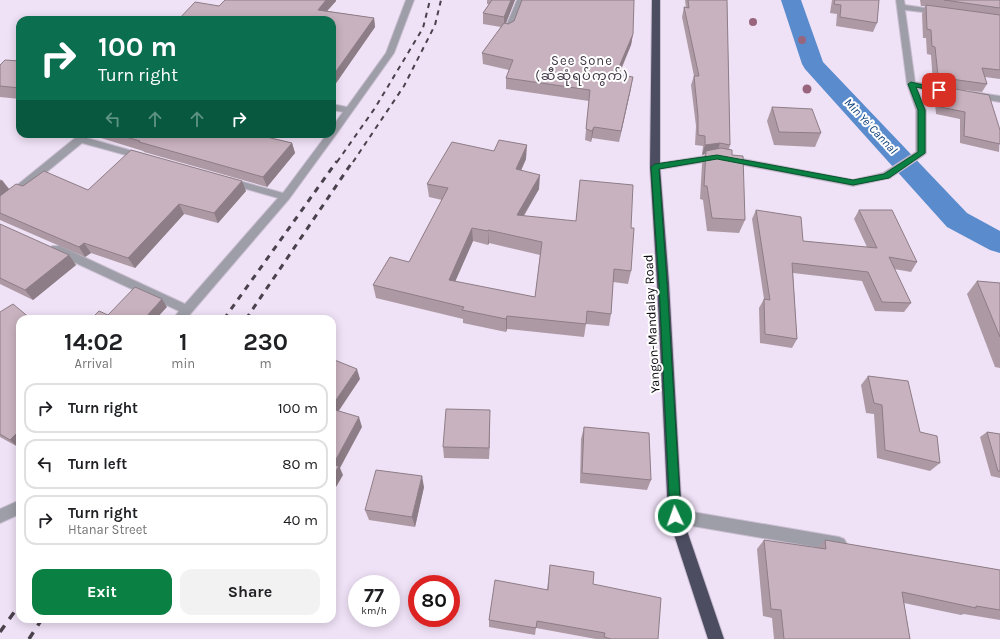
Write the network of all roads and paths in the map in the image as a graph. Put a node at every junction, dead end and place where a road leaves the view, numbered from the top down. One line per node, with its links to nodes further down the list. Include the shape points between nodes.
1 (410, 0): 10 (street, via 390,53)
2 (520, 0): 6 (street)
3 (656, 0): 16 (highway, Yangon-Mandalay Road)
4 (900, 4): 5 (street); 7 (street)
5 (946, 13)
6 (508, 31)
7 (911, 84): 8 (street); 16 (street, via 921,110 921,153 886,176 853,183 717,157)
8 (1000, 99)
9 (336, 108): 10 (street)
10 (350, 110): 11 (street)
11 (336, 129)
12 (82, 138): 19 (street)
13 (86, 138): 15 (street)
14 (329, 138): 18 (street)
15 (156, 161)
16 (655, 167): 25 (highway, Yangon-Mandalay Road)
17 (217, 178): 18 (street)
18 (285, 197): 21 (street)
19 (0, 204)
20 (43, 243): 21 (street)
21 (187, 310): 22 (street)
22 (183, 315)
23 (16, 509): 24 (street)
24 (0, 516)
25 (675, 516): 26 (street); 27 (highway, Yangon-Mandalay Road)
26 (853, 547)
27 (716, 639)

